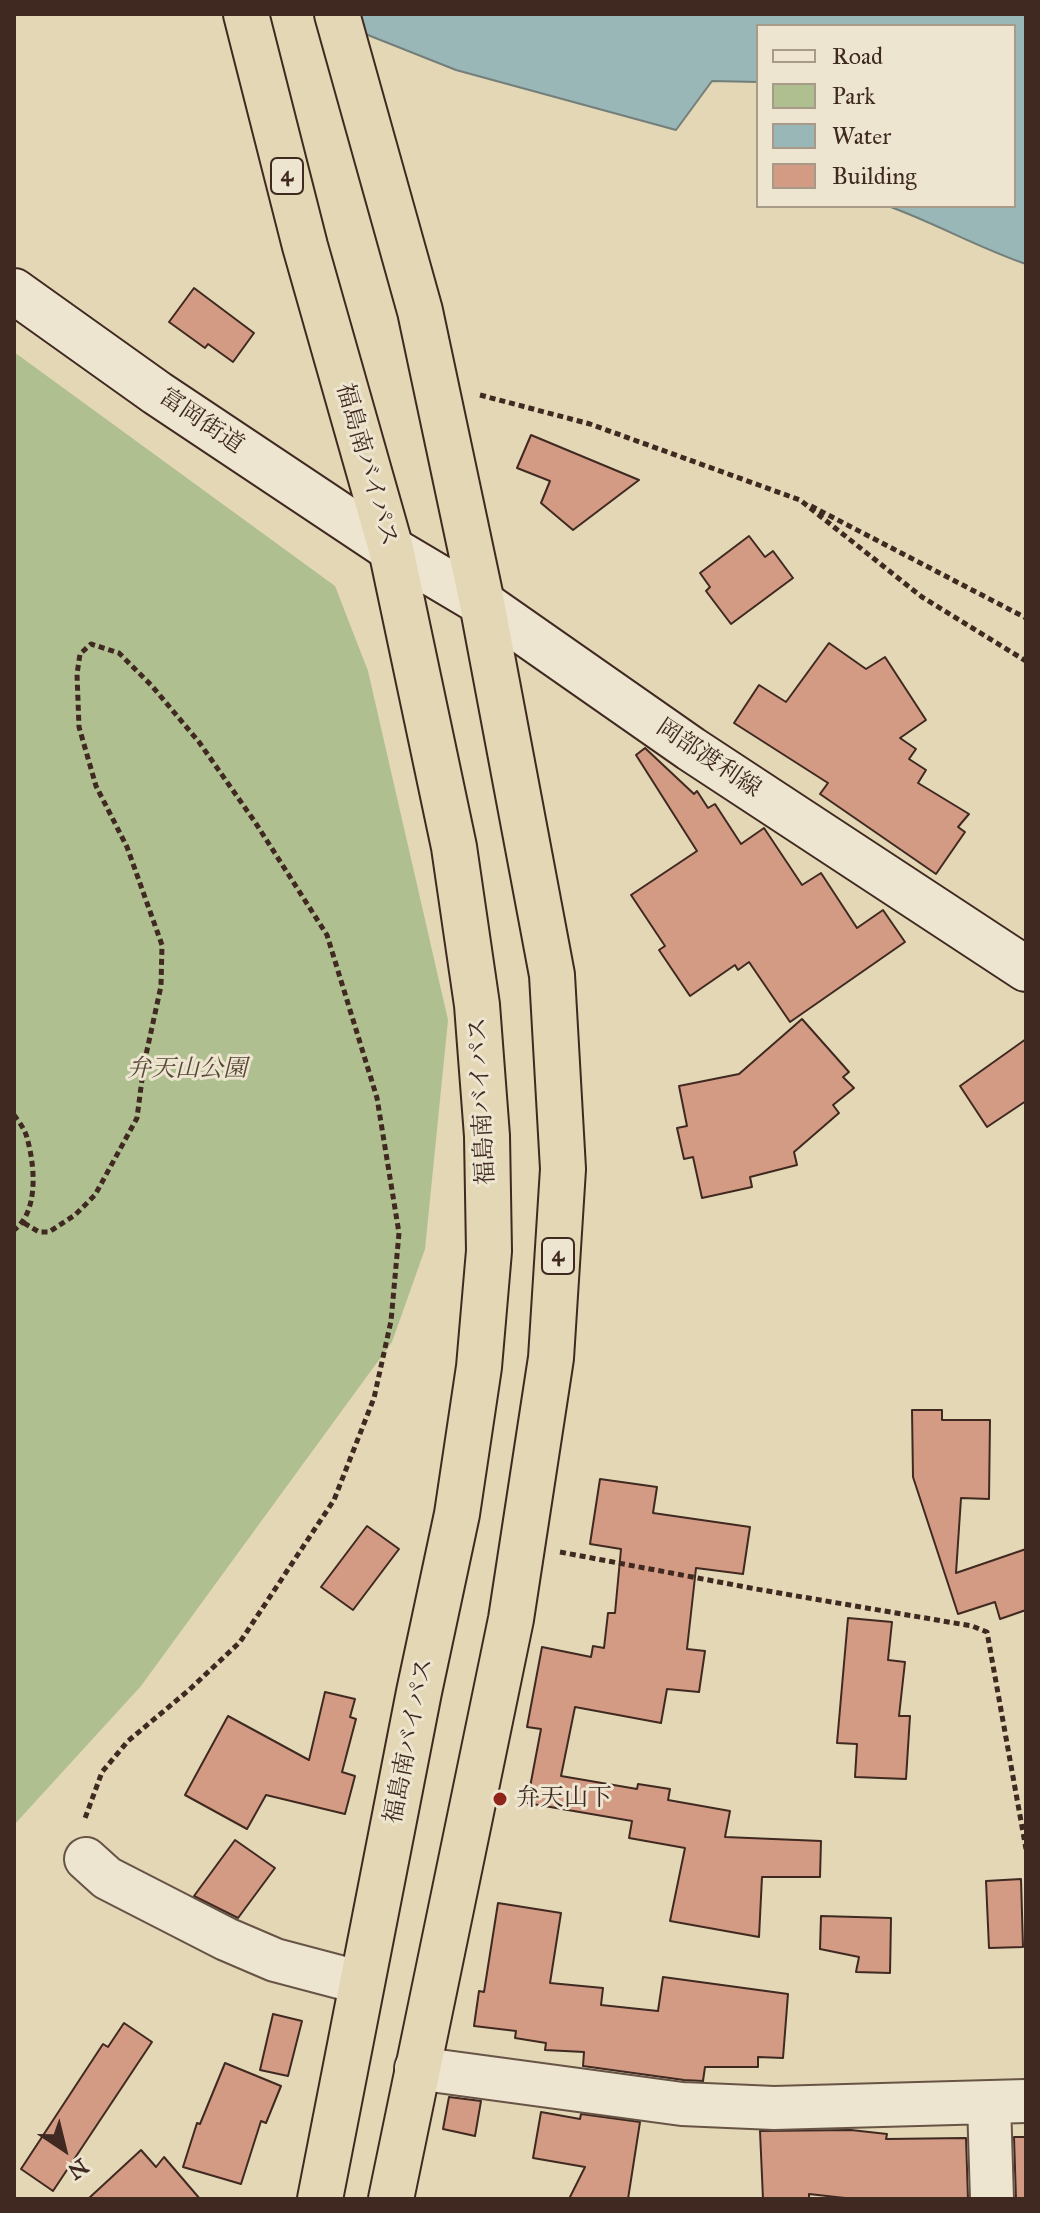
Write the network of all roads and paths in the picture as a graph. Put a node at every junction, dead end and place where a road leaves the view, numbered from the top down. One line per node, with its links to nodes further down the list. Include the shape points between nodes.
1 (246, 14): 6 (highway, 福島南バイパス / 4)
2 (337, 14): 4 (highway, 4, via 420,311)
3 (14, 291): 6 (main road, 富岡街道)
4 (435, 388): 5 (path, via 590,424); 7 (highway, 4)
5 (800, 500): 8 (path); 9 (path, via 922,597)
6 (391, 549): 7 (main road, 岡部渡利線); 17 (highway, 福島南バイパス / 4, via 454,847 477,1005 489,1251 479,1367 457,1514)
7 (482, 603): 10 (main road, 岡部渡利線, via 691,749); 14 (highway, 4, via 552,975 563,1169 551,1358)
8 (1026, 618)
9 (1026, 661)
10 (1026, 969)
11 (14, 1115): 12 (path, via 31,1157 31,1197)
12 (24, 1223): 13 (path); 16 (path, via 49,1232 95,1195 137,1118 161,986 162,945 127,847 96,786 79,727 77,674 80,654 91,644 119,653 199,742 327,935 377,1098 399,1233 391,1321 374,1398 334,1500 240,1642 128,1741 102,1772 83,1823)
13 (14, 1230)
14 (522, 1544): 15 (path, via 987,1632); 18 (highway, 4, via 511,1619)
15 (1026, 1849)
16 (86, 1859): 17 (street, via 107,1878 226,1939 275,1960)
17 (362, 1983): 20 (highway, 福島南バイパス / 4)
18 (416, 2068): 19 (street, via 682,2104 774,2108); 21 (highway, 4)
19 (1008, 2102): 22 (street)
20 (320, 2199)
21 (391, 2199)
22 (992, 2199)

